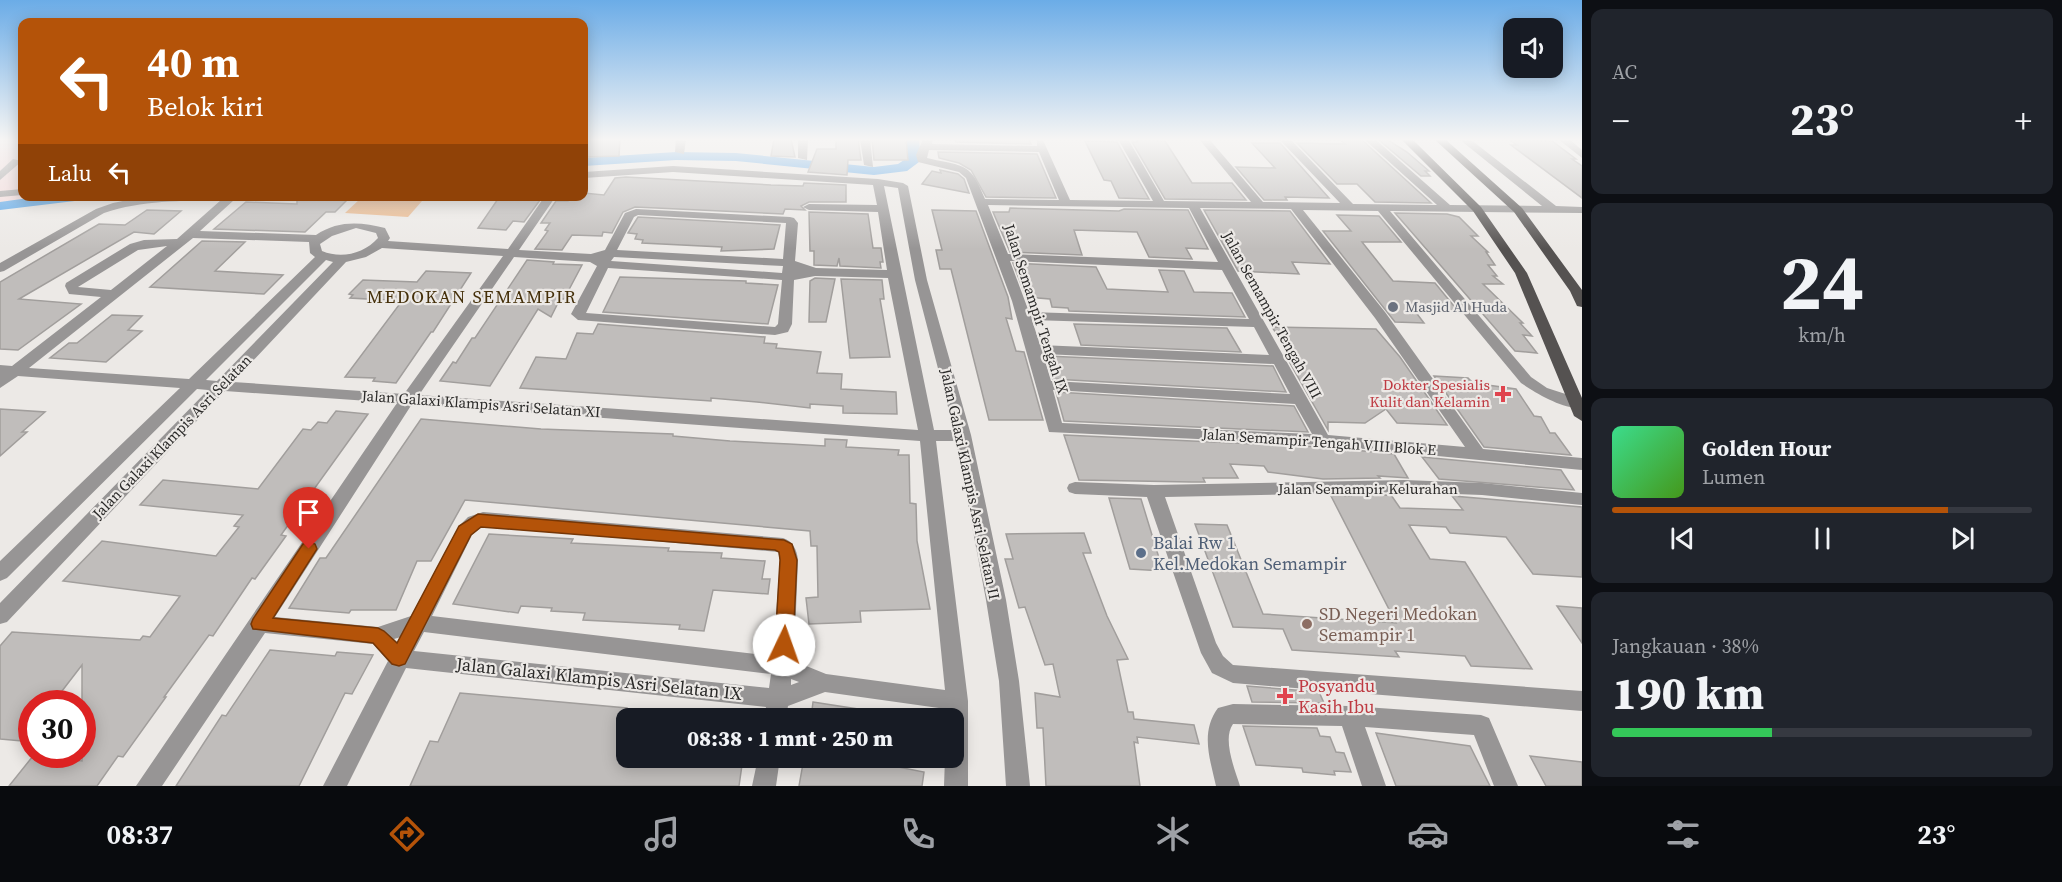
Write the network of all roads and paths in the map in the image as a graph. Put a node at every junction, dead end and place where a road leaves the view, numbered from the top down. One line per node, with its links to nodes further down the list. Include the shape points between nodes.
1 (778, 176): 11 (street)
2 (970, 176): 17 (street, Jalan Semampir Tengah IX)
3 (1054, 176): 18 (street)
4 (1144, 176): 19 (street)
5 (1235, 176): 21 (street)
6 (1320, 176): 24 (street)
7 (1410, 176): 27 (street)
8 (1443, 176): 28 (main road)
9 (1480, 176): 29 (main road)
10 (1510, 176): 30 (street)
11 (878, 182): 26 (street); 61 (street, Jalan Galaxi Klampis Asri Selatan II, via 903,186 921,280)
12 (18, 192): 13 (street)
13 (0, 194)
14 (137, 201): 42 (street, via 100,211)
15 (227, 201): 32 (street)
16 (548, 201): 35 (street)
17 (982, 202): 18 (street); 37 (street, Jalan Semampir Tengah IX)
18 (1066, 203): 19 (street)
19 (1161, 205): 20 (street)
20 (1192, 205): 21 (street); 41 (street, Jalan Semampir Tengah VIII)
21 (1260, 206): 23 (street)
22 (809, 207): 26 (street)
23 (1295, 207): 24 (street); 64 (street, via 1380,315)
24 (1350, 207): 25 (street)
25 (1382, 208): 27 (street); 59 (street, via 1526,380)
26 (884, 209): 44 (street)
27 (1448, 209): 28 (street)
28 (1477, 209): 29 (street); 59 (main road, via 1521,273)
29 (1518, 210): 30 (street); 47 (main road)
30 (1554, 210): 31 (street)
31 (1581, 211)
32 (185, 238): 33 (street); 46 (street); 46 (street, via 134,247 71,286 74,291)
33 (318, 239): 34 (street, via 335,230 366,225 384,234); 36 (street, via 314,249)
34 (380, 244): 35 (street); 38 (street)
35 (511, 254): 39 (street); 57 (street)
36 (322, 256): 38 (street); 54 (street, Jalan Galaxi Klampis Asri Selatan)
37 (1003, 257): 41 (street); 48 (street, Jalan Semampir Tengah IX)
38 (344, 258): 56 (street, Jalan Galaxi Klampis Asri Selatan)
39 (601, 258): 40 (street); 40 (street, via 632,213 784,218 792,223); 45 (street); 45 (street, via 579,310 583,317 774,331 783,329 785,324)
40 (788, 263): 43 (street); 45 (street)
41 (1226, 266): 49 (street, Jalan Semampir Tengah VIII)
42 (0, 268)
43 (815, 272): 44 (street); 45 (street)
44 (894, 274): 62 (street)
45 (788, 277)
46 (114, 294): 52 (street)
47 (1582, 303)
48 (1022, 316): 49 (street); 50 (street, Jalan Semampir Tengah IX)
49 (1258, 323): 51 (street, Jalan Semampir Tengah VIII)
50 (1033, 349): 51 (street); 55 (street, Jalan Semampir Tengah IX)
51 (1279, 360): 58 (street, Jalan Semampir Tengah VIII)
52 (8, 371): 53 (street); 54 (street, Jalan Galaxi Klampis Asri Selatan XI)
53 (0, 383)
54 (195, 383): 56 (street, Jalan Galaxi Klampis Asri Selatan XI); 69 (street, Jalan Galaxi Klampis Asri Selatan)
55 (1045, 385): 58 (street); 60 (street, Jalan Semampir Tengah IX)
56 (221, 386): 57 (street, Jalan Galaxi Klampis Asri Selatan XI); 70 (street, Jalan Galaxi Klampis Asri Selatan)
57 (408, 399): 62 (street, Jalan Galaxi Klampis Asri Selatan XI); 72 (street)
58 (1300, 399): 63 (street, Jalan Semampir Tengah VIII)
59 (1579, 409)
60 (1055, 428): 63 (street, Jalan Semampir Tengah VIII Blok E)
61 (963, 435): 62 (street, Jalan Galaxi Klampis Asri Selatan XI); 88 (street, Jalan Galaxi Klampis Asri Selatan II, via 1007,669)
62 (927, 436): 77 (street)
63 (1323, 440): 64 (street, Jalan Semampir Tengah VIII Blok E)
64 (1477, 453): 65 (street, Jalan Semampir Tengah VIII Blok E)
65 (1582, 464)
66 (1075, 488): 67 (street, Jalan Semampir Kelurahan)
67 (1154, 491): 68 (street, Jalan Semampir Kelurahan, via 1404,486); 78 (street, via 1206,643 1222,670 1233,674)
68 (1582, 499)
69 (0, 573)
70 (0, 616)
71 (417, 623): 73 (street, Jalan Galaxi Klampis Asri Selatan IX); 74 (street); 75 (street, Jalan Galaxi Klampis Asri Selatan IX); 75 (street, via 465,531 478,520 778,544 786,549 789,560)
72 (260, 624): 73 (street, Jalan Galaxi Klampis Asri Selatan IX); 84 (street)
73 (378, 636): 74 (street)
74 (399, 658): 79 (street, Jalan Galaxi Klampis Asri Selatan IX); 85 (street)
75 (783, 666): 76 (street, Jalan Galaxi Klampis Asri Selatan IX); 80 (street)
76 (825, 683): 77 (street, Jalan Galaxi Klampis Asri Selatan IX); 81 (street, Jalan Galaxi Klampis Asri Selatan IX)
77 (957, 701): 87 (street)
78 (1582, 701)
79 (770, 708)
80 (777, 708)
81 (779, 708)
82 (1350, 716): 89 (street, via 1226,715 1218,726); 90 (street); 91 (street, via 1480,725)
83 (767, 768): 86 (street)
84 (148, 786)
85 (335, 786)
86 (764, 786)
87 (956, 786)
88 (1018, 786)
89 (1228, 786)
90 (1374, 786)
91 (1506, 786)

